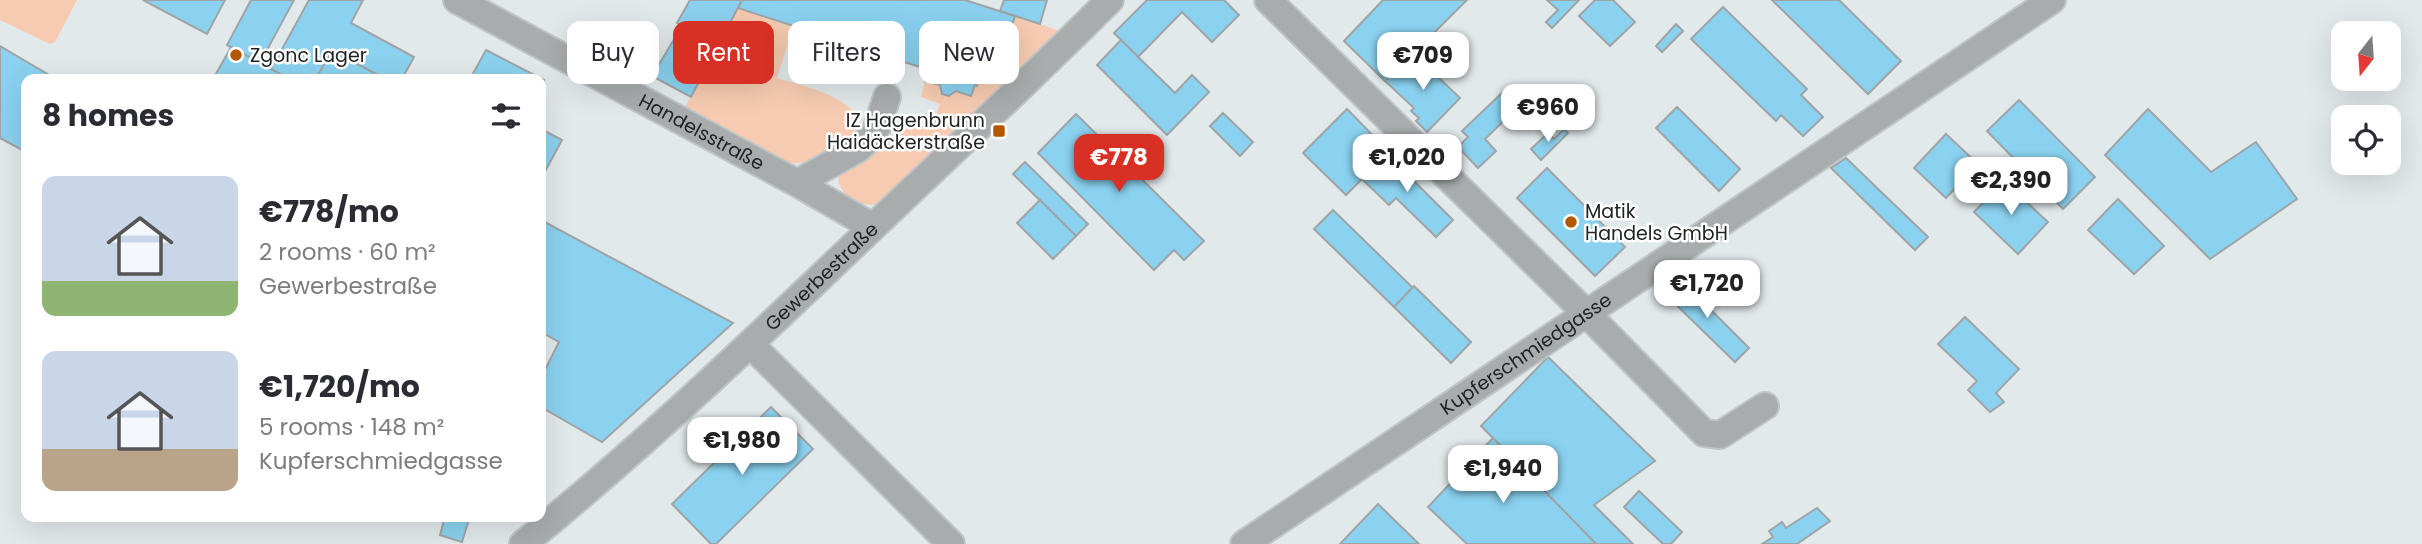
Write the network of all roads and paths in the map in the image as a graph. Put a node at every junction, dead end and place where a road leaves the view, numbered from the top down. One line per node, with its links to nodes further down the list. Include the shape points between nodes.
1 (457, 0): 6 (street, Handelsstraße)
2 (1110, 0): 7 (street, Gewerbestraße)
3 (1268, 0): 8 (street)
4 (2052, 0): 8 (street, Kupferschmiedgasse)
5 (887, 97): 6 (street, via 875,133 867,141)
6 (797, 183): 7 (street, Handelsstraße)
7 (873, 227): 9 (street, Gewerbestraße)
8 (1585, 312): 10 (street, via 1703,433 1720,435); 13 (street, Kupferschmiedgasse)
9 (750, 344): 11 (street, Gewerbestraße); 12 (street)
10 (1765, 406)
11 (523, 544)
12 (951, 544)
13 (1244, 544)

